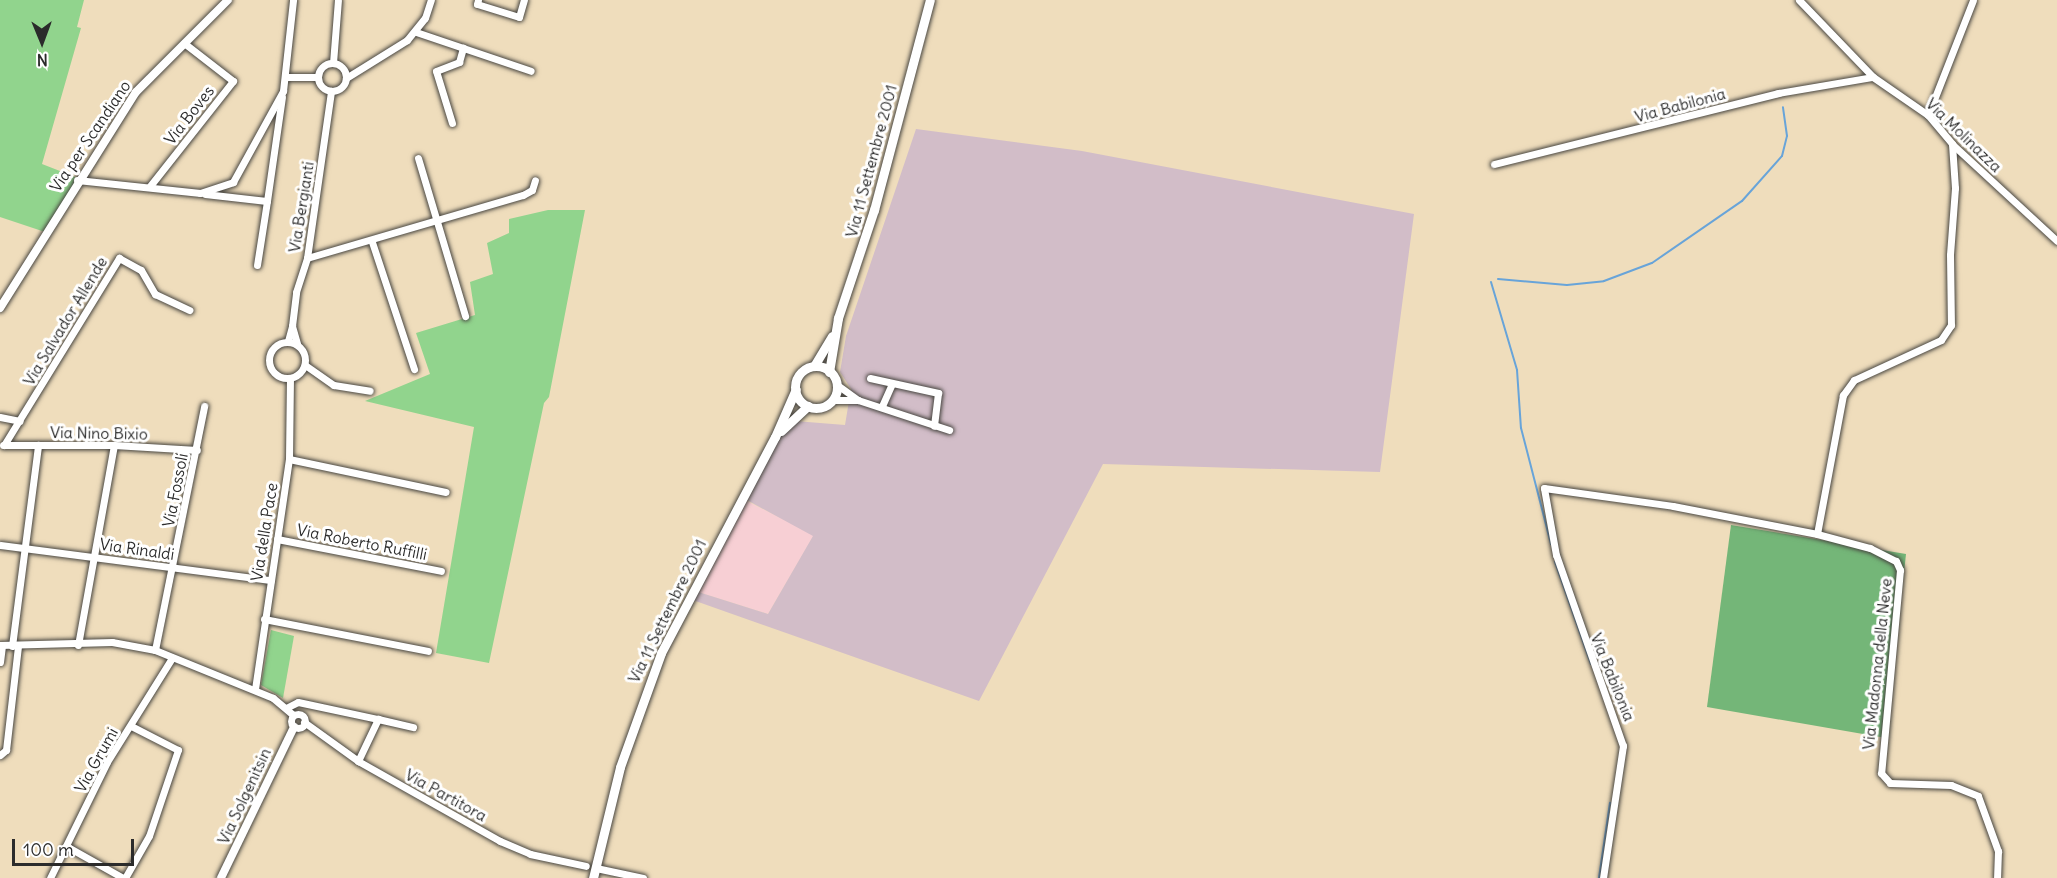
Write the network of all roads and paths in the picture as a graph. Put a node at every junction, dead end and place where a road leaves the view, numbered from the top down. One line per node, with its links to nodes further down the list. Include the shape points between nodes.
1 (228, 0): 11 (street, Via per Scandiano)
2 (293, 0): 15 (street)
3 (339, 0): 13 (street)
4 (431, 0): 10 (street)
5 (478, 0): 6 (street, via 477,4 519,17)
6 (524, 0)
7 (930, 0): 40 (main road, Via 11 Settembre 2001, via 874,210)
8 (1799, 0): 17 (street, Via Molinazza)
9 (1973, 0): 21 (street)
10 (416, 32): 12 (street); 18 (street, via 379,61)
11 (184, 43): 26 (street, Via per Scandiano, via 136,92); 28 (street, Via Boves, via 233,81)
12 (463, 48): 14 (street); 22 (street, via 459,62 436,71)
13 (333, 63): 16 (street, via 325,65); 18 (street, via 344,70)
14 (531, 71)
15 (285, 77): 16 (street); 19 (street)
16 (318, 77): 20 (street, via 320,85)
17 (1873, 77): 21 (street, Via Molinazza); 25 (street, Via Babilonia, via 1778,93)
18 (346, 78): 20 (street, via 340,89)
19 (283, 91): 29 (street, via 233,182); 30 (street)
20 (331, 91): 34 (street, Via Bergianti)
21 (1928, 115): 23 (street, Via Molinazza)
22 (452, 123)
23 (1952, 144): 32 (street, Via Molinazza); 70 (street, via 1955,188 1951,325 1941,340 1854,380 1843,394)
24 (418, 158): 31 (street)
25 (1494, 164)
26 (77, 180): 28 (street); 36 (street, Via per Scandiano)
27 (535, 180): 31 (street, via 532,189 523,195)
28 (150, 186): 29 (street)
29 (201, 193): 30 (street)
30 (267, 201): 35 (street)
31 (437, 220): 33 (street); 38 (street)
32 (2057, 241)
33 (372, 242): 34 (street); 45 (street)
34 (307, 258): 39 (street, Via Bergianti, via 296,292)
35 (257, 265)
36 (0, 308)
37 (190, 310): 59 (street, Via Salvador Allende, via 155,294 141,270 119,258)
38 (465, 316)
39 (292, 326): 41 (street, Via Bergianti); 42 (street, Via Bergianti)
40 (835, 328): 44 (main road, Via 11 Settembre 2001); 46 (main road, Via 11 Settembre 2001)
41 (288, 341): 42 (street); 47 (street, Via Bergianti, via 273,348 269,358 274,373)
42 (297, 344): 43 (street, Via Bergianti, via 305,356)
43 (305, 365): 47 (street); 52 (street, via 334,385)
44 (814, 366): 46 (main road); 51 (main road, Via 11 Settembre 2001, via 802,371)
45 (414, 369)
46 (829, 372): 50 (main road)
47 (290, 378): 67 (street, Via della Pace)
48 (870, 378): 49 (street)
49 (892, 384): 57 (street); 60 (street, via 938,393)
50 (837, 385): 53 (main road); 54 (street)
51 (795, 389): 56 (main road); 62 (main road, Via 11 Settembre 2001)
52 (370, 391)
53 (832, 400): 54 (street); 56 (main road, Via 11 Settembre 2001, via 820,408)
54 (858, 400): 57 (street)
55 (204, 405): 66 (street, Via Fossoli)
56 (808, 406): 62 (main road, Via 11 Settembre 2001)
57 (882, 406): 60 (street)
58 (0, 417): 59 (street)
59 (20, 421): 63 (street, Via Salvador Allende)
60 (934, 426): 61 (street)
61 (949, 430)
62 (775, 437): 97 (main road, Via 11 Settembre 2001, via 657,661)
63 (2, 445): 64 (street, Via Nino Bixio)
64 (38, 445): 65 (street, Via Nino Bixio); 73 (street)
65 (114, 445): 66 (street, Via Nino Bixio); 74 (street)
66 (196, 450): 75 (street, Via Fossoli)
67 (289, 459): 69 (street); 71 (street, Via della Pace)
68 (1544, 488): 70 (street, Via Madonna della Neve, via 1673,506); 103 (street, Via Babilonia, via 1556,555 1623,746)
69 (446, 492)
70 (1817, 534): 104 (street, Via Madonna della Neve, via 1870,548 1896,561 1900,570 1881,773 1890,783 1951,785 1978,796 1998,851)
71 (277, 538): 76 (street, Via Roberto Ruffilli); 77 (street, Via della Pace)
72 (0, 545): 73 (street, Via Rinaldi)
73 (24, 548): 74 (street, Via Rinaldi); 81 (street)
74 (92, 556): 75 (street, Via Rinaldi); 80 (street)
75 (173, 568): 77 (street, Via Rinaldi); 82 (street, Via Fossoli)
76 (441, 571)
77 (271, 580): 78 (street, Via della Pace)
78 (264, 619): 83 (street); 86 (street, Via della Pace)
79 (1, 645): 81 (street, Via Partitora); 85 (street)
80 (78, 645): 81 (street, Via Partitora); 82 (street, Via Partitora, via 112,642)
81 (15, 646): 94 (street, via 6,750)
82 (154, 650): 84 (street, Via Partitora)
83 (428, 651)
84 (172, 658): 86 (street, Via Partitora); 91 (street, Via Grumi)
85 (0, 662)
86 (255, 689): 87 (street, Via Partitora)
87 (286, 708): 88 (street, Via Partitora); 89 (street, via 297,702)
88 (293, 715): 90 (street, Via Partitora, via 301,715); 92 (street)
89 (378, 719): 93 (street); 95 (street)
90 (304, 722): 92 (street); 95 (street, Via Partitora)
91 (131, 726): 96 (street, Via Grumi, via 107,762); 99 (street, via 178,750 149,836)
92 (294, 727): 100 (street, Via Solgenitsin)
93 (413, 727)
94 (0, 755)
95 (358, 761): 97 (street, Via Partitora, via 500,841 530,854)
96 (66, 846): 98 (street, Via Grumi); 99 (street)
97 (591, 867): 101 (main road, Via 11 Settembre 2001); 102 (street, Via Partitora)
98 (50, 878)
99 (124, 878)
100 (220, 878)
101 (593, 878)
102 (643, 878)
103 (1603, 878)
104 (1997, 878)

